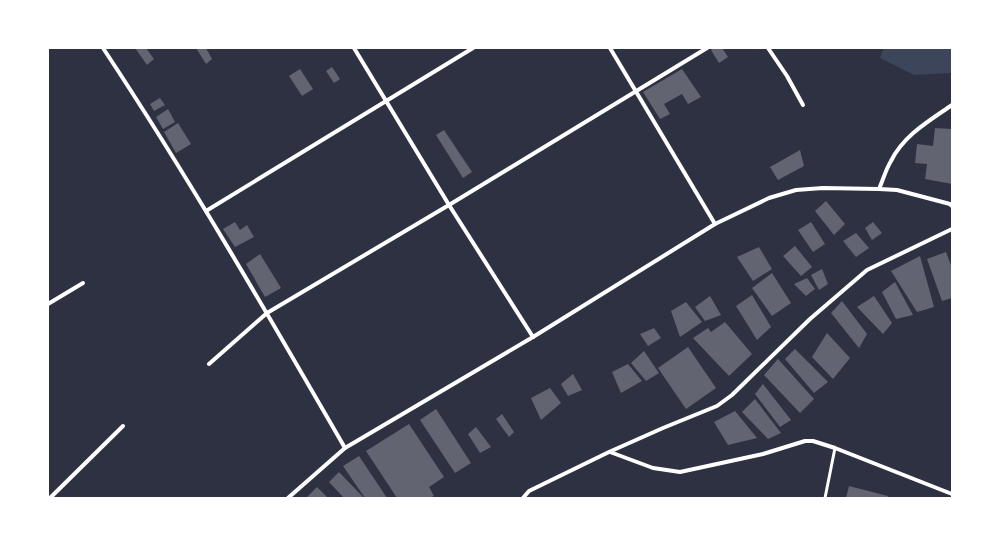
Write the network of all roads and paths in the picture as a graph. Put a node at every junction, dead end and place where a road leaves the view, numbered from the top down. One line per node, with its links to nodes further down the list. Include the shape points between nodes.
1 (354, 48): 8 (street)
2 (473, 48): 8 (street)
3 (610, 48): 7 (street)
4 (707, 48): 7 (street)
5 (768, 48): 10 (street)
6 (105, 49): 14 (street)
7 (636, 91): 13 (street); 15 (street)
8 (386, 100): 13 (street); 14 (street)
9 (952, 105): 11 (street, via 906,139 890,161)
10 (803, 106)
11 (879, 189): 12 (street, via 897,190); 15 (street, via 796,190 769,198)
12 (951, 204)
13 (449, 205): 19 (street); 20 (street)
14 (206, 211): 19 (street)
15 (715, 224): 20 (street)
16 (952, 229): 25 (street, via 867,270 717,406)
17 (83, 283): 18 (street)
18 (48, 304)
19 (268, 313): 21 (street); 23 (street)
20 (533, 337): 23 (street)
21 (209, 364)
22 (123, 426): 27 (street)
23 (345, 448): 28 (street)
24 (835, 448): 25 (street, via 805,441 763,454 680,472 653,468); 26 (street); 30 (lane)
25 (609, 452): 29 (street, via 529,491)
26 (952, 494)
27 (50, 498)
28 (288, 498)
29 (523, 498)
30 (825, 498)

